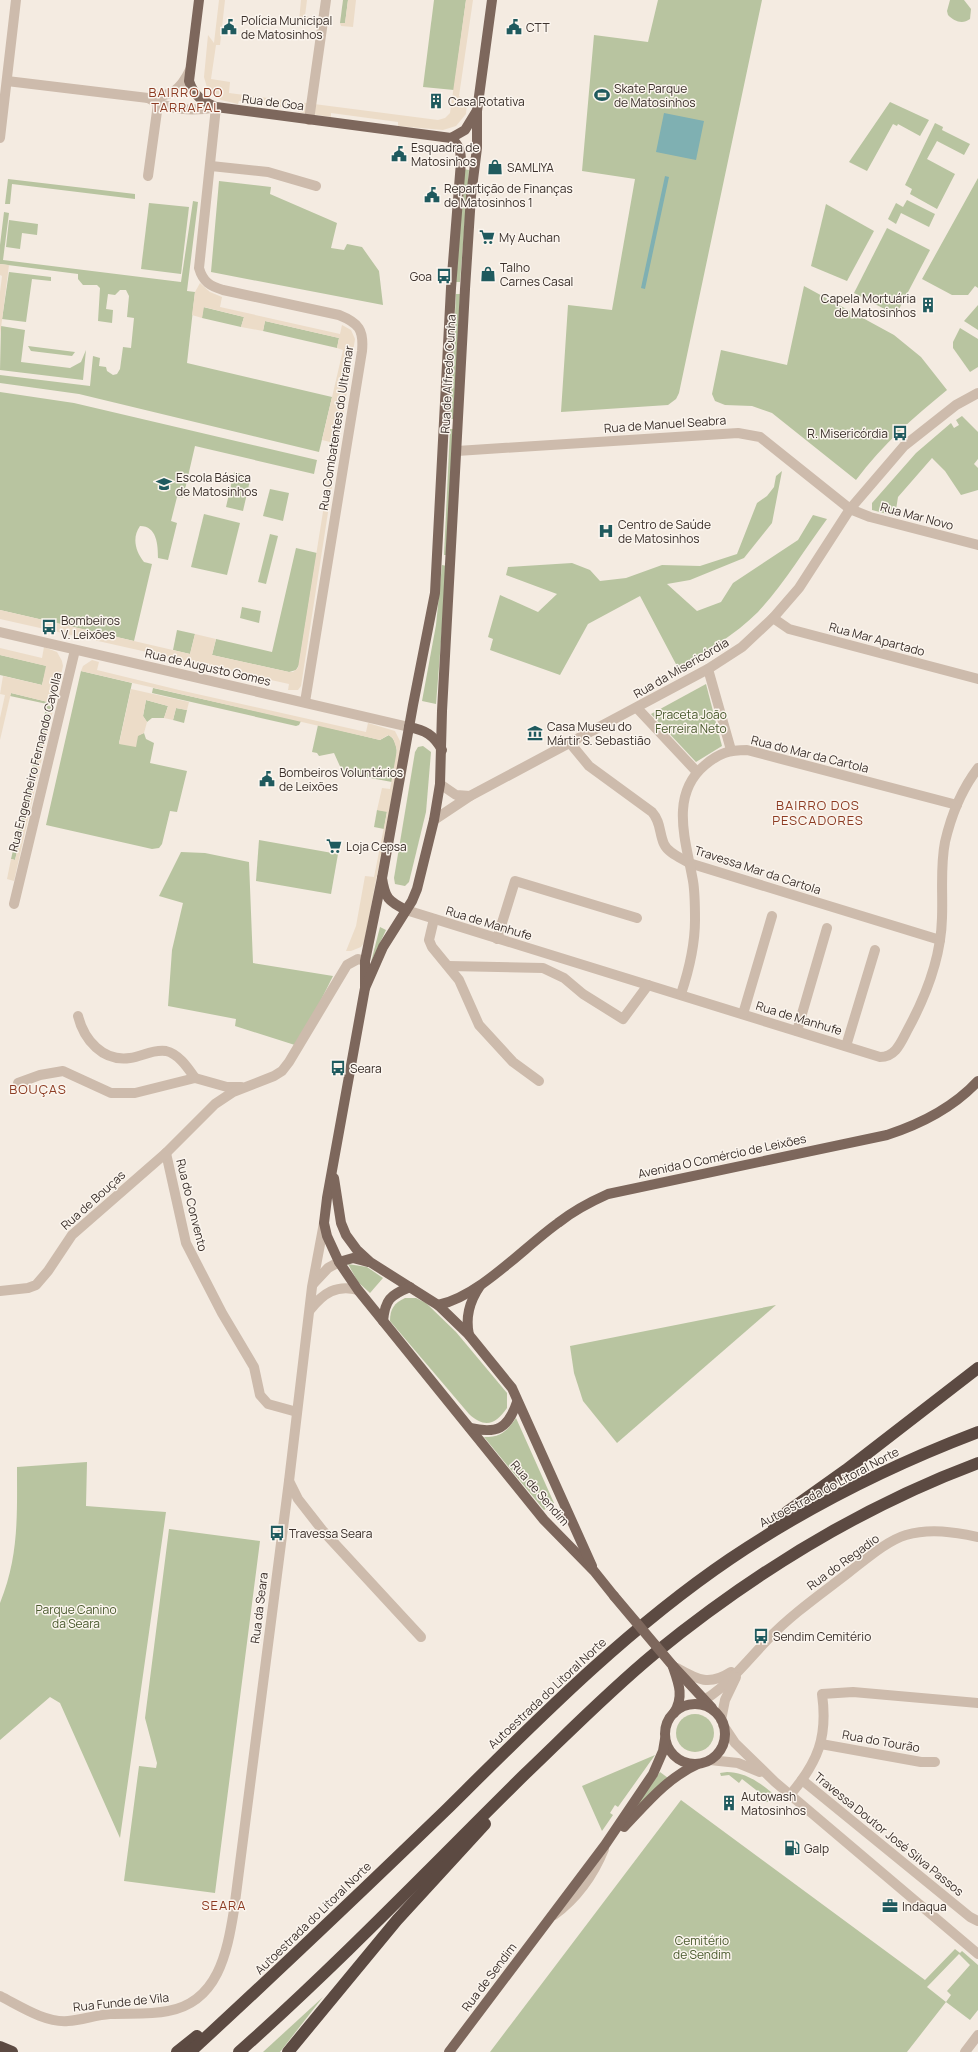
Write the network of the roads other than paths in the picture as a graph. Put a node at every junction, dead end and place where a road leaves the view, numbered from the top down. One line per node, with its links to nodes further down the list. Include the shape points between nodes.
1 (16, 0): 6 (street)
2 (199, 0): 5 (main road)
3 (326, 0): 11 (street)
4 (492, 0): 10 (main road, Rua de Alfredo Cunha)
5 (190, 70): 7 (street, via 184,83 175,91 162,97); 9 (main road, via 193,92 202,101)
6 (7, 81): 7 (street, Rua de Goa); 12 (street)
7 (148, 98): 8 (street, Rua de Goa)
8 (158, 104): 9 (street, Rua de Goa, via 180,109 205,110); 15 (street)
9 (216, 107): 11 (main road, Rua de Goa); 14 (street, Rua Combatentes do Ultramar)
10 (477, 111): 13 (main road, via 465,130); 18 (main road, Rua de Alfredo Cunha, via 477,148 471,196)
11 (309, 120): 13 (main road, Rua de Goa)
12 (0, 138)
13 (451, 138): 28 (main road, Rua de Alfredo Cunha, via 461,152 461,162 451,288 436,593)
14 (211, 166): 16 (street, via 268,172); 26 (street, Rua Combatentes do Ultramar, via 199,268 201,276 209,285 223,290 350,319 358,325 363,339)
15 (148, 176)
16 (316, 186)
17 (978, 392): 19 (street, Rua da Misericórdia, via 956,405 904,446)
18 (457, 451): 19 (street, Rua de Manuel Seabra, via 738,432 760,437); 31 (main road, Rua de Alfredo Cunha)
19 (850, 509): 20 (street, Rua Mar Novo, via 870,517); 21 (street, Rua da Misericórdia, via 799,588)
20 (978, 545)
21 (773, 618): 24 (street, Rua da Misericórdia, via 742,647); 25 (street, Rua Mar Apartado, via 789,629)
22 (0, 632): 23 (street, Rua de Augusto Gomes)
23 (75, 650): 26 (street, Rua de Augusto Gomes); 40 (street, Rua Engenheiro Fernando Cayolla)
24 (708, 669): 27 (street, Rua da Misericórdia); 30 (street)
25 (978, 679)
26 (305, 702): 28 (street, Rua de Augusto Gomes)
27 (637, 708): 29 (street, Rua da Misericórdia); 33 (street)
28 (409, 727): 31 (main road, via 427,732 436,740); 39 (main road, Rua de Alfredo Cunha)
29 (570, 743): 35 (street, Rua da Misericórdia); 38 (street, Travessa Mar da Cartola, via 589,766 652,812 657,818 664,844 669,851)
30 (731, 750): 33 (street); 36 (street, Rua do Mar da Cartola, via 747,750)
31 (442, 751): 34 (main road, Rua de Alfredo Cunha)
32 (978, 768): 36 (street, Rua de Manhufe)
33 (697, 772): 38 (street, via 683,801 682,820)
34 (440, 784): 35 (street, via 456,795); 37 (main road, Rua de Alfredo Cunha)
35 (470, 796): 37 (street, Rua da Misericórdia)
36 (957, 806): 47 (street, Rua de Manhufe, via 943,856)
37 (434, 820): 41 (main road, Rua de Alfredo Cunha, via 417,889)
38 (689, 862): 47 (street, Travessa Mar da Cartola); 53 (street, via 693,883 694,940)
39 (382, 878): 41 (main road, Rua de Alfredo Cunha, via 387,897 392,903); 49 (main road, Rua de Sendim)
40 (14, 904)
41 (406, 910): 44 (street, Rua de Manhufe); 52 (main road, Rua de Sendim, via 383,947)
42 (772, 916): 54 (street)
43 (637, 918): 46 (street, via 515,881)
44 (434, 919): 46 (street, Rua de Manhufe); 50 (street, via 429,940)
45 (827, 928): 56 (street)
46 (497, 939): 51 (street, Rua de Manhufe)
47 (940, 940): 57 (street, Rua de Manhufe, via 938,956 922,1004 895,1051 890,1056 880,1057)
48 (875, 950): 57 (street)
49 (365, 961): 52 (main road, Rua de Sendim); 62 (street, Rua do Convento, via 358,959 347,965 282,1071)
50 (449, 966): 51 (street, via 543,968 564,978 623,1019); 59 (street, via 459,980 479,1025 520,1069)
51 (648, 985): 53 (street, Rua de Manhufe)
52 (365, 988): 64 (main road, Rua de Sendim)
53 (681, 994): 54 (street, Rua de Manhufe)
54 (743, 1014): 56 (street, Rua de Manhufe)
55 (78, 1016): 58 (street, via 81,1029 100,1052 122,1059 158,1050 168,1051 185,1063)
56 (796, 1031): 57 (street, Rua de Manhufe)
57 (846, 1046)
58 (195, 1078): 61 (street, via 134,1093 111,1093 63,1071 40,1075); 62 (street, via 227,1087)
59 (539, 1081)
60 (978, 1081): 68 (main road, Avenida O Comércio de Leixões, via 938,1114 887,1135 608,1194 558,1223)
61 (18, 1084)
62 (246, 1086): 63 (street, Rua do Convento, via 216,1104)
63 (166, 1153): 72 (street, Rua de Bouças, via 72,1235 43,1278 36,1284 28,1288); 79 (street, Rua do Convento, via 186,1244 215,1302 254,1367 260,1395 268,1404)
64 (334, 1166): 65 (main road, Rua de Sendim); 67 (main road, Rua de Sendim, via 337,1207 341,1223 346,1236)
65 (324, 1223): 66 (main road, Rua de Sendim); 69 (street, Rua da Seara)
66 (339, 1262): 67 (main road, Rua de Sendim, via 353,1258); 69 (street, via 321,1274); 71 (main road, Rua de Sendim)
67 (370, 1262): 70 (main road, Rua de Sendim)
68 (482, 1283): 73 (main road, Avenida O Comércio de Leixões, via 455,1300); 76 (main road, Avenida O Comércio de Leixões, via 469,1307 466,1324)
69 (312, 1287): 74 (street, Rua da Seara)
70 (410, 1287): 73 (main road, Rua de Sendim); 75 (main road, via 392,1296 386,1304)
71 (358, 1290): 74 (street, via 334,1290 322,1296); 75 (main road, Rua de Sendim)
72 (0, 1291)
73 (438, 1305): 76 (main road, Rua de Sendim)
74 (310, 1310): 79 (street, Rua da Seara)
75 (383, 1321): 80 (main road, Rua de Sendim)
76 (470, 1335): 78 (main road, Rua de Sendim, via 512,1388)
77 (978, 1368): 84 (highway, via 787,1512)
78 (517, 1402): 80 (main road, via 510,1420 503,1427 483,1431); 86 (main road, Rua de Sendim)
79 (297, 1412): 83 (street, Rua da Seara)
80 (470, 1428): 86 (main road, Rua de Sendim, via 544,1520)
81 (978, 1432): 84 (highway, Autoestrada do Litoral Norte, via 901,1464 824,1502)
82 (978, 1463): 96 (highway, via 882,1505 768,1570 652,1655)
83 (289, 1481): 87 (street, via 298,1499 323,1531); 104 (street, Rua da Seara)
84 (768, 1535): 108 (highway, Autoestrada do Litoral Norte, via 663,1608 587,1673)
85 (978, 1537): 88 (street, Rua do Regadio, via 932,1530 905,1535 878,1550 800,1610 774,1632)
86 (594, 1571): 89 (main road, Rua de Sendim, bridge)
87 (421, 1637)
88 (745, 1663): 89 (street, Rua do Regadio, via 720,1679 709,1681 699,1680); 90 (street, Rua do Regadio); 93 (street, Rua do Regadio, via 728,1693)
89 (673, 1666): 90 (main road, Rua de Sendim); 92 (main road, Rua de Sendim, via 680,1694)
90 (701, 1702): 92 (main road, via 684,1707); 93 (main road, Rua de Sendim)
91 (978, 1703): 95 (street, via 853,1692 822,1694)
92 (673, 1714): 94 (main road, via 668,1722)
93 (720, 1720): 97 (main road, via 724,1741); 101 (street, via 735,1743)
94 (665, 1739): 99 (main road, via 674,1755 681,1761); 103 (main road, Rua de Sendim, via 653,1774)
95 (822, 1744): 98 (street, Rua do Tourão, via 921,1762); 100 (street)
96 (556, 1745): 114 (highway); 115 (highway, via 397,1920)
97 (710, 1760): 99 (main road); 101 (street, via 747,1765)
98 (935, 1762)
99 (699, 1764): 103 (main road, Rua de Sendim, via 688,1768 661,1789)
100 (802, 1780): 102 (street); 105 (street, Travessa Doutor José Silva Passos)
101 (775, 1782): 102 (street)
102 (790, 1795): 106 (street)
103 (606, 1845): 116 (main road, Rua de Sendim)
104 (234, 1910): 107 (street, Rua Funde de Vila, via 228,1946 219,1971 205,1991 180,2008 167,2012 109,2014 66,2021 29,2011)
105 (978, 1922)
106 (978, 1954)
107 (0, 1996)
108 (238, 2008): 112 (highway, via 206,2028); 113 (highway, Autoestrada do Litoral Norte)
109 (978, 2035): 117 (street)
110 (0, 2047): 111 (highway)
111 (12, 2052)
112 (177, 2052)
113 (190, 2052)
114 (239, 2052)
115 (288, 2052)
116 (448, 2052)
117 (965, 2052)

